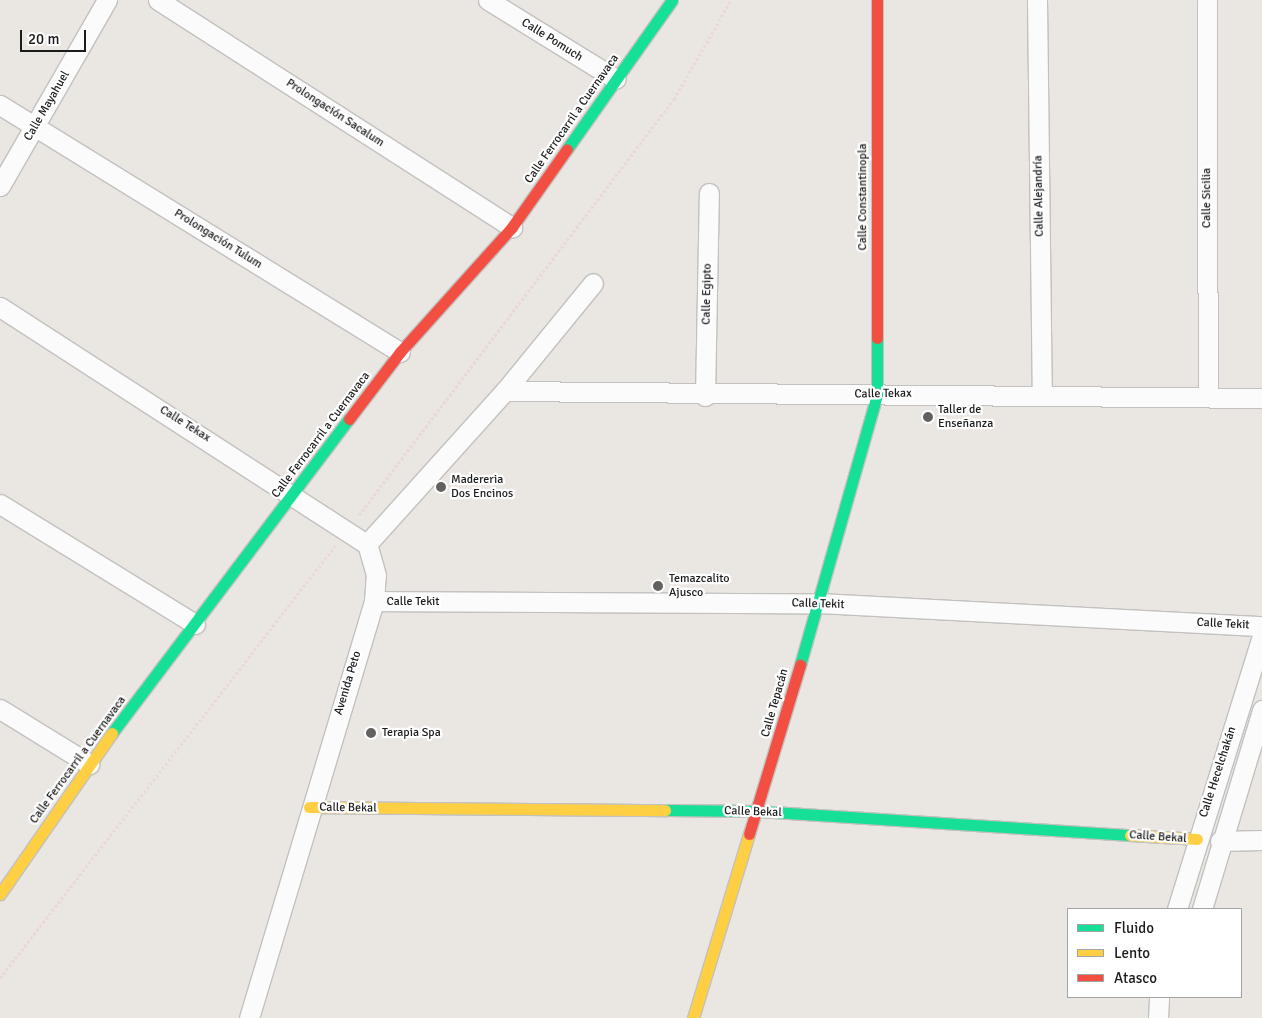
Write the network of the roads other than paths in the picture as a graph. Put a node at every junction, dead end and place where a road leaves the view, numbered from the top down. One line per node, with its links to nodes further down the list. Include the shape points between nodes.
1 (107, 0): 10 (street, Calle Mayahuel)
2 (158, 0): 13 (street, Prolongación Sacalum)
3 (488, 0): 8 (street, Calle Pomuch)
4 (672, 0): 8 (street, Calle Ferrocarril a Cuernavaca)
5 (877, 0): 19 (street, Calle Constantinopla)
6 (1037, 0): 18 (street, Calle Alejandría)
7 (1207, 0): 21 (street, Calle Sicilia)
8 (616, 79): 13 (street, Calle Ferrocarril a Cuernavaca)
9 (0, 105): 10 (street, Prolongación Tulum)
10 (35, 126): 11 (street, Calle Mayahuel); 16 (street, Prolongación Tulum)
11 (0, 186)
12 (709, 193): 20 (street, Calle Egipto)
13 (512, 227): 16 (street, Calle Ferrocarril a Cuernavaca)
14 (593, 283): 17 (street)
15 (0, 307): 23 (street, Calle Tekax)
16 (400, 352): 23 (street, Calle Ferrocarril a Cuernavaca)
17 (504, 391): 20 (street, Calle Tekax); 25 (street)
18 (1042, 393): 19 (street, Calle Tekax); 21 (street, Calle Tekax)
19 (877, 394): 20 (street, Calle Tekax); 27 (street, Calle Tepacán)
20 (705, 396)
21 (1208, 397): 22 (street, Calle Tekax)
22 (1262, 398)
23 (294, 494): 25 (street, Calle Tekax); 28 (street, Calle Ferrocarril a Cuernavaca)
24 (0, 504): 28 (street)
25 (367, 544): 26 (street, Avenida Peto, via 376,575)
26 (374, 602): 27 (street, Calle Tekit); 34 (street, Avenida Peto)
27 (819, 603): 29 (street, Calle Tekit); 35 (street, Calle Tepacán)
28 (195, 624): 33 (street, Calle Ferrocarril a Cuernavaca)
29 (1262, 626)
30 (1262, 636): 36 (street, Calle Hecelchakán)
31 (0, 709): 33 (street)
32 (1262, 710): 38 (street, Calle Hecelchakán)
33 (89, 764): 39 (street, Calle Ferrocarril a Cuernavaca)
34 (309, 808): 35 (street, Calle Bekal); 42 (street, Avenida Peto)
35 (758, 811): 36 (street, Calle Bekal); 43 (street, Calle Tepacán)
36 (1197, 839): 40 (street, Calle Hecelchakán)
37 (1262, 840): 38 (street)
38 (1220, 841): 41 (street, Calle Hecelchakán)
39 (0, 894)
40 (1177, 908)
41 (1202, 908)
42 (249, 1018)
43 (693, 1018)

